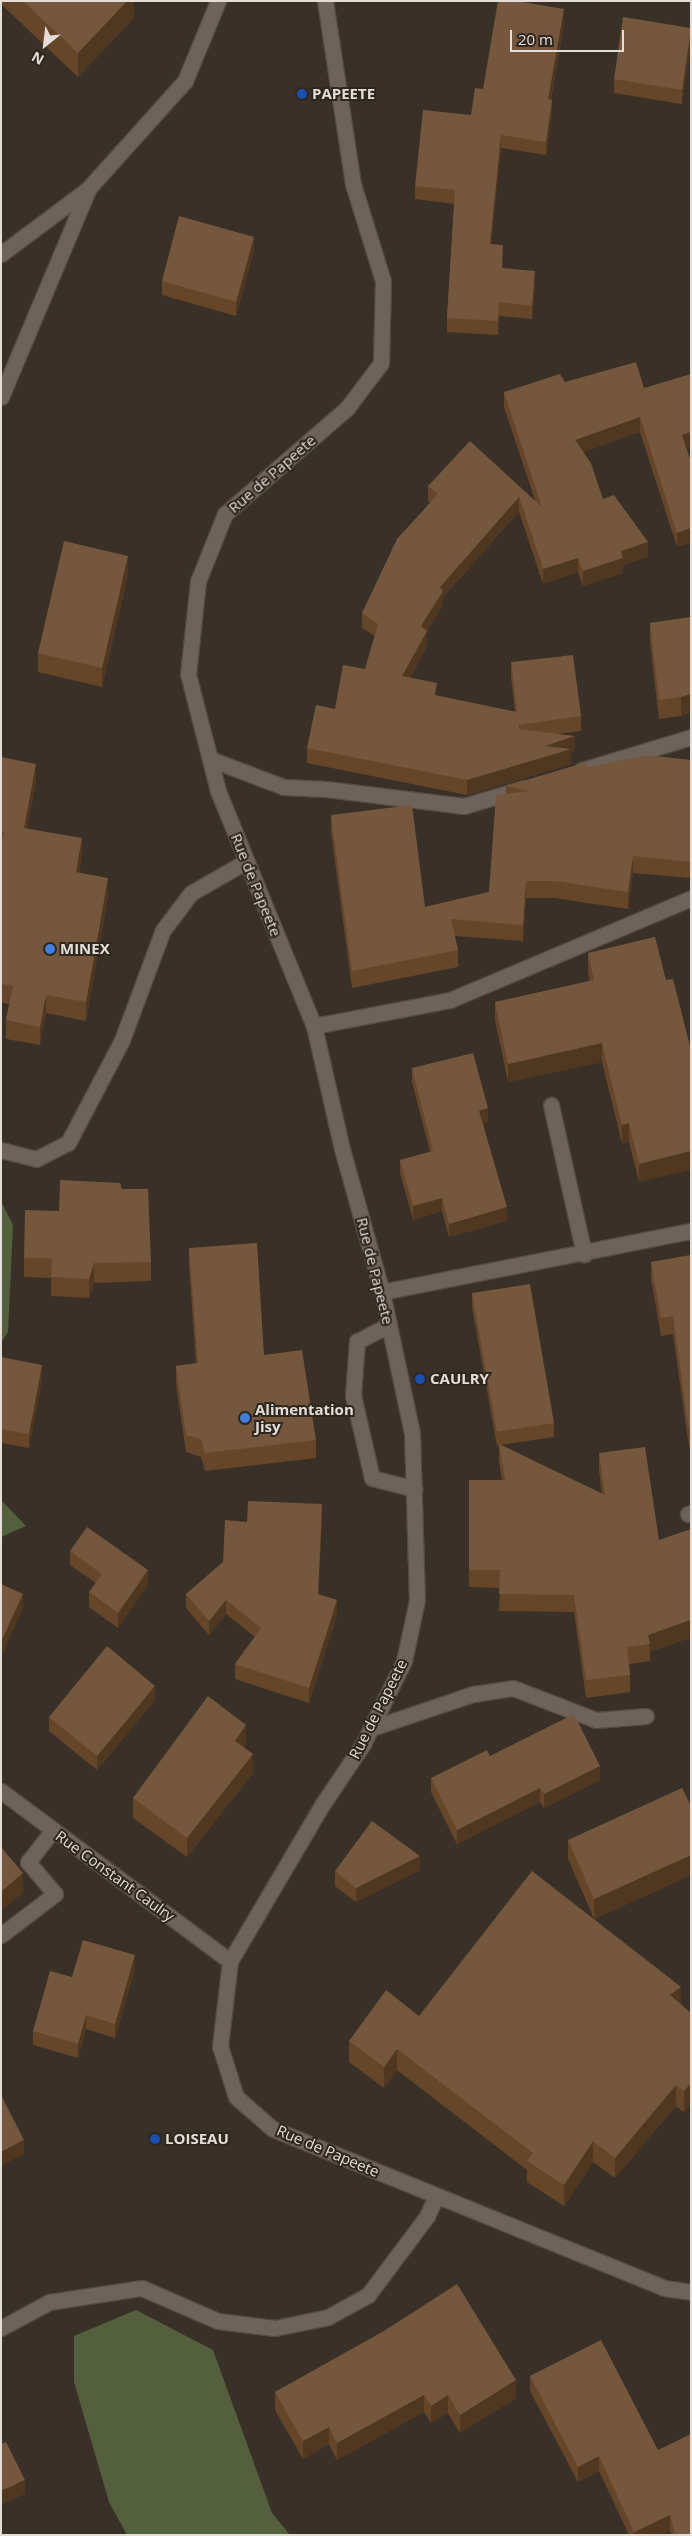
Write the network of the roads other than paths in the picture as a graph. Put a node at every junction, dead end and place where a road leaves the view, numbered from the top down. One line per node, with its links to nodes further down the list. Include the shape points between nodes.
1 (218, 1): 3 (street, via 185,80)
2 (325, 1): 7 (street, Rue de Papeete, via 353,184 383,281 381,363 347,408 225,514 198,581 188,674)
3 (88, 189): 4 (street); 5 (street)
4 (1, 254)
5 (1, 397)
6 (691, 737): 8 (street)
7 (210, 759): 9 (street, via 284,787 464,806); 10 (street, Rue de Papeete, via 218,791)
8 (566, 775)
9 (538, 783)
10 (247, 862): 12 (street, Rue de Papeete); 14 (street, via 191,893 162,930 122,1040 68,1143 36,1160)
11 (691, 898): 12 (street, via 450,1000)
12 (314, 1026): 17 (street, Rue de Papeete, via 342,1149)
13 (551, 1105): 16 (street)
14 (1, 1150)
15 (691, 1231): 16 (street)
16 (584, 1254): 17 (street)
17 (382, 1292): 18 (street, Rue de Papeete)
18 (389, 1325): 19 (street, Rue de Papeete, via 412,1433); 19 (street, via 357,1341 353,1395 372,1478)
19 (415, 1489): 21 (street, Rue de Papeete, via 417,1600 404,1661)
20 (646, 1716): 21 (street, via 596,1720 513,1688 473,1694)
21 (372, 1728): 25 (street, Rue de Papeete)
22 (1, 1791): 23 (street, Rue Constant Caulry)
23 (53, 1830): 24 (street, via 28,1862 55,1894); 25 (street, Rue Constant Caulry)
24 (1, 1935)
25 (230, 1961): 26 (street, Rue de Papeete, via 220,2046 236,2097 273,2129)
26 (436, 2197): 27 (street, Rue de Papeete, via 664,2288); 28 (street, via 427,2216 368,2295 328,2317 275,2328 218,2321 142,2288 49,2302)
27 (691, 2292)
28 (1, 2328)

